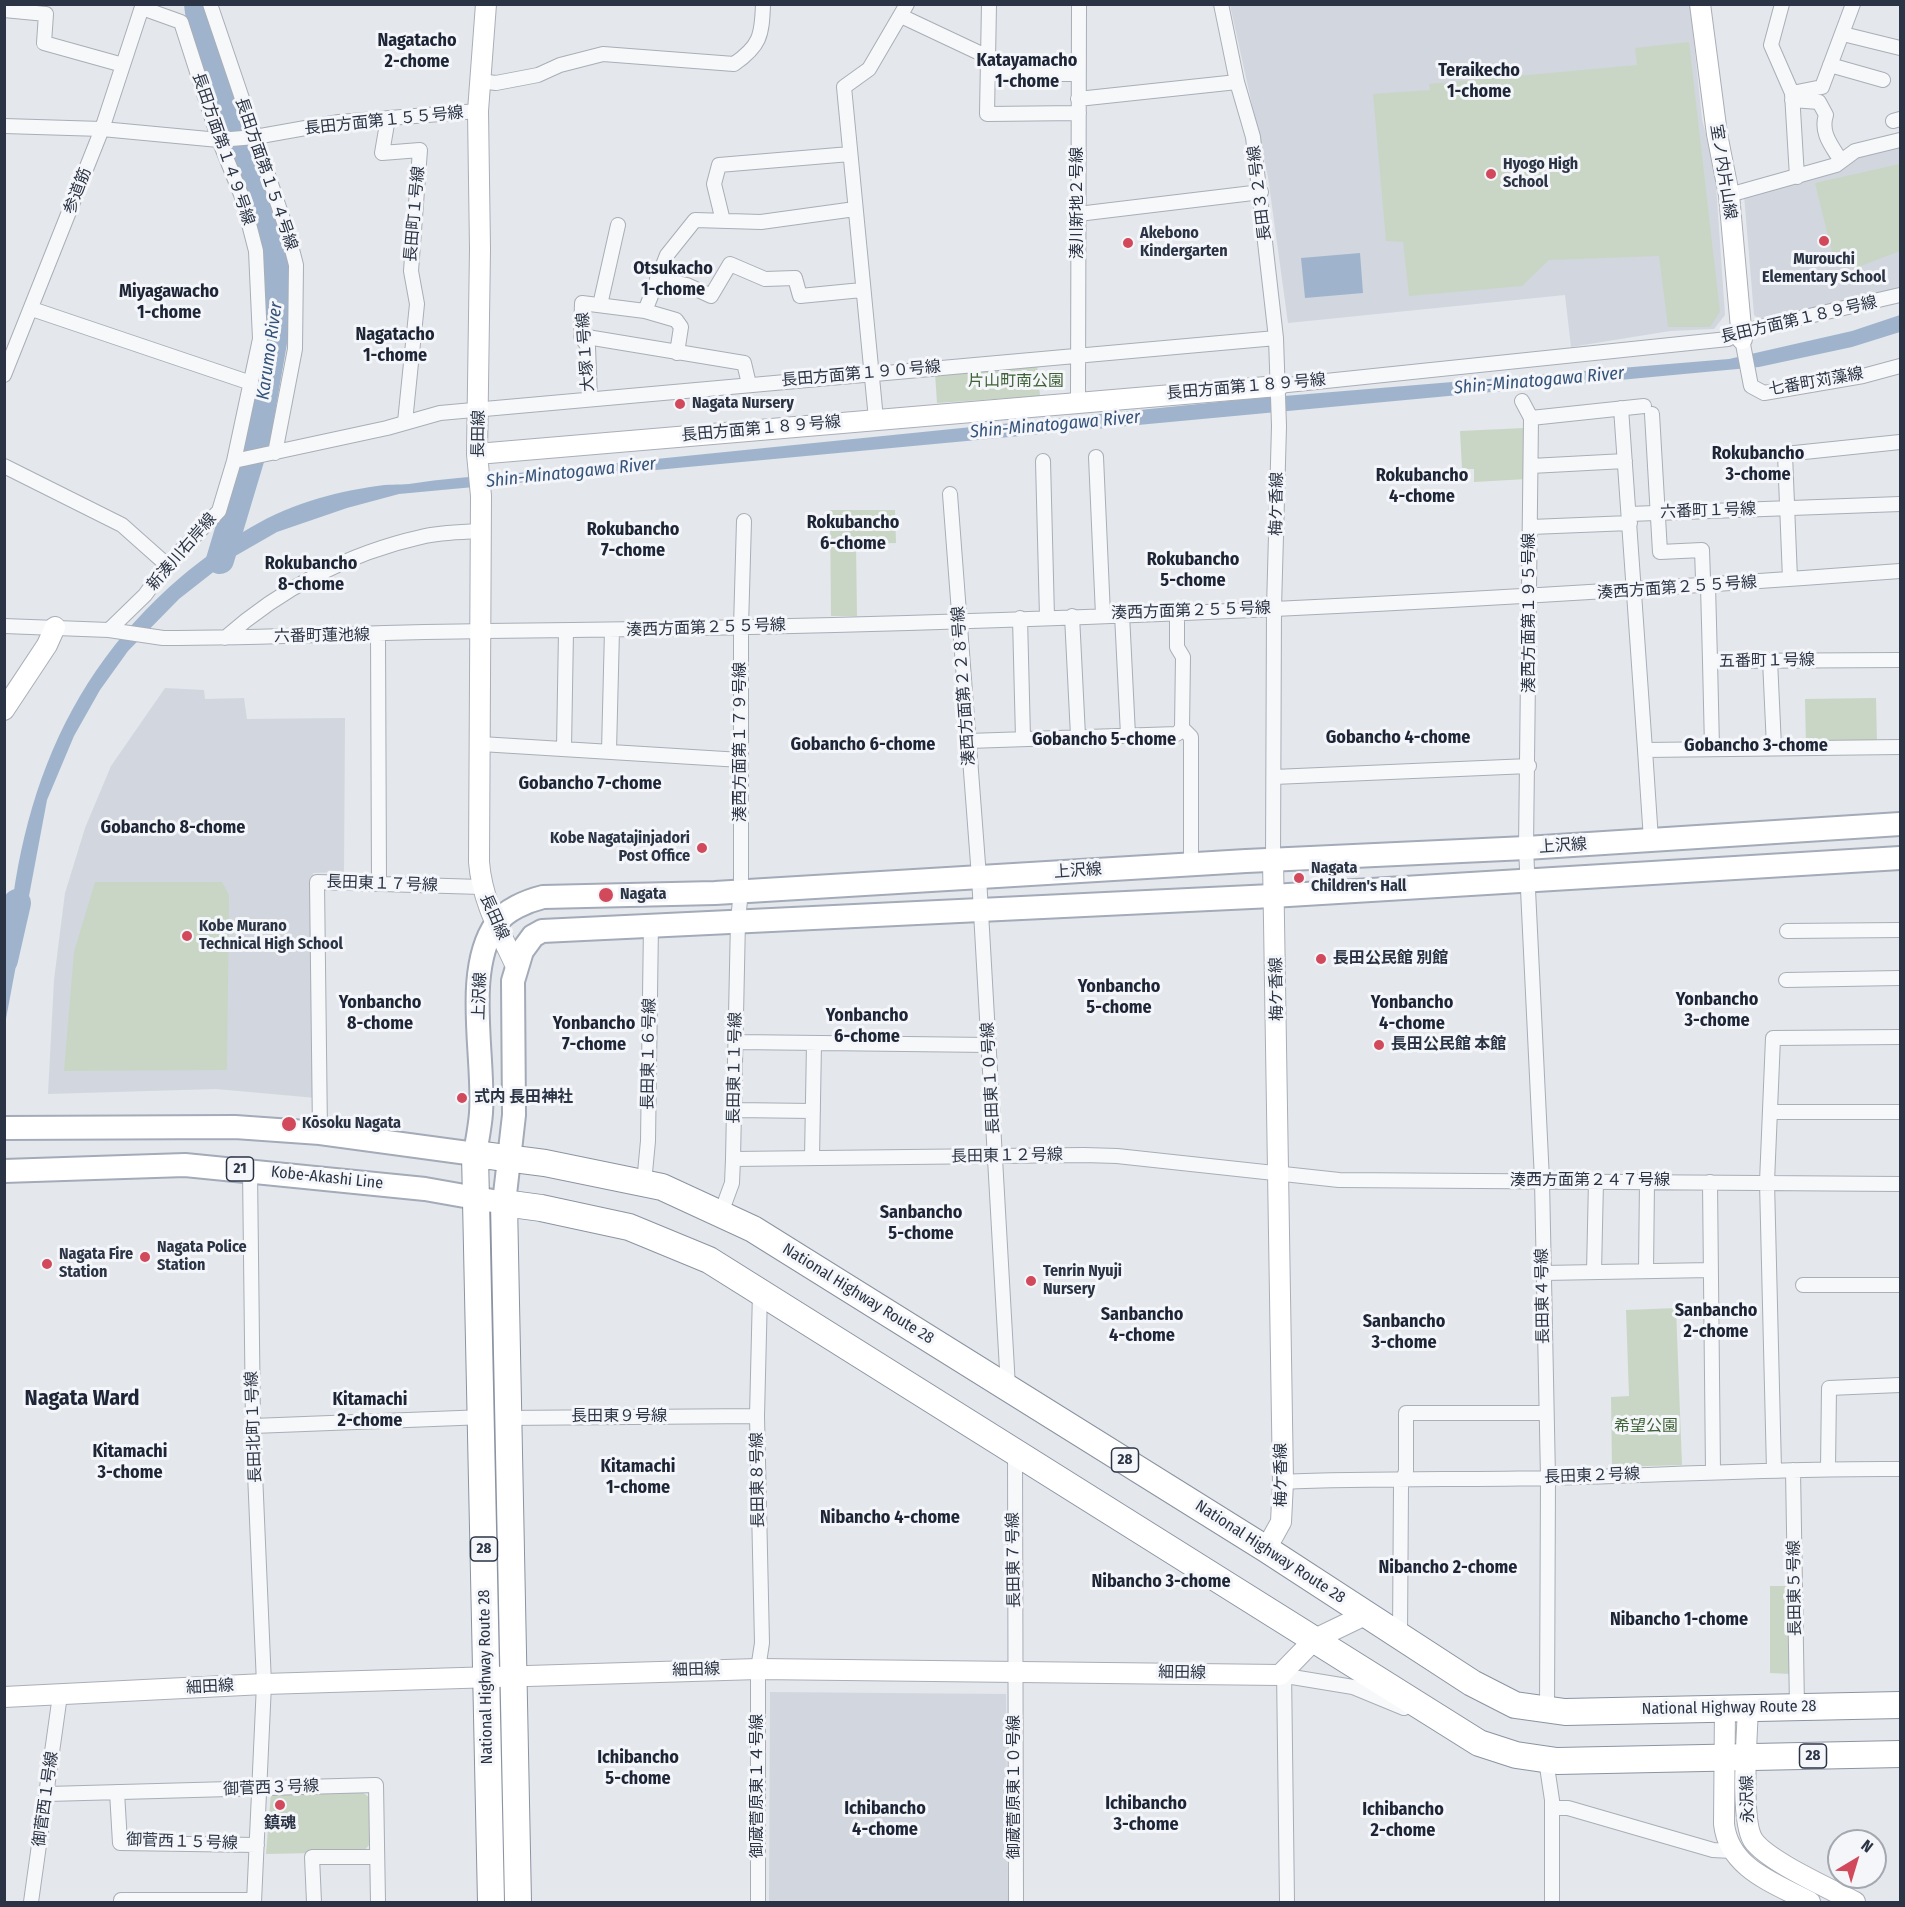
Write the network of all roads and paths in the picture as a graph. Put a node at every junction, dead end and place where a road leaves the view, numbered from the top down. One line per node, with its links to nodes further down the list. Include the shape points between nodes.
1 (210, 4): 29 (street, 長田方面第１５４号線)
2 (486, 4): 21 (street, 長田線)
3 (763, 4): 21 (street, via 759,41 734,64 603,54 538,75 496,83)
4 (989, 4): 15 (street)
5 (1079, 4): 19 (street, 湊川新地２号線)
6 (1221, 4): 22 (street, 長田３２号線)
7 (1700, 4): 36 (street, 室ノ内片山線)
8 (1782, 4): 23 (street, via 1771,45)
9 (1853, 4): 13 (street)
10 (142, 6): 16 (street, 参道筋); 30 (street, 長田方面第１４９号線, via 181,22)
11 (5, 7): 16 (street, via 46,14 44,43)
12 (904, 10): 15 (street); 32 (street, via 869,69 844,87)
13 (1843, 34): 14 (street); 17 (street)
14 (1900, 48)
15 (988, 57): 18 (street)
16 (123, 65): 28 (street, 参道筋)
17 (1830, 65): 20 (street); 23 (street, via 1822,87)
18 (988, 74): 19 (street); 24 (street, via 987,114)
19 (1078, 74): 24 (street, 湊川新地２号線)
20 (1883, 80)
21 (479, 81): 25 (street, 長田線)
22 (1237, 82): 24 (street); 35 (street, 長田３２号線, via 1253,137)
23 (1792, 97): 33 (street, via 1819,102 1826,115 1823,125 1828,140); 34 (street)
24 (1078, 106): 38 (street, 湊川新地２号線)
25 (478, 111): 26 (street, 長田方面第１５５号線); 62 (street, 長田線)
26 (388, 118): 29 (street, 長田方面第１５５号線); 65 (street, 長田町１号線, via 382,153 420,150 411,271 417,304)
27 (4, 126): 28 (street)
28 (102, 129): 30 (street); 45 (street, 参道筋)
29 (255, 137): 30 (street, 長田方面第１５５号線); 68 (street, 長田方面第１５４号線, via 296,265 295,349)
30 (219, 140): 55 (street, 長田方面第１４９号線, via 242,197 256,251 260,339)
31 (1900, 140): 33 (street, via 1855,151)
32 (850, 153): 37 (street); 39 (street, via 719,165 714,183)
33 (1841, 161): 34 (street)
34 (1797, 177): 36 (street)
35 (1261, 192): 38 (street); 49 (street, 長田３２号線)
36 (1729, 195): 48 (street, 室ノ内片山線)
37 (855, 209): 39 (street, via 761,222); 42 (street)
38 (1078, 214): 51 (street, 湊川新地２号線)
39 (723, 221): 41 (street, via 695,220 667,255)
40 (618, 225): 44 (street)
41 (657, 279): 42 (street, via 687,285 711,296 730,264 765,279 795,278 800,296); 46 (street)
42 (862, 290): 53 (street)
43 (1900, 295): 48 (street, 長田方面第１８９号線)
44 (600, 305): 46 (street); 47 (street, 大塚１号線, via 582,303)
45 (32, 309): 54 (street, 参道筋); 55 (street)
46 (645, 311): 50 (street, via 676,320 681,327)
47 (582, 336): 50 (street); 58 (street, 大塚１号線, via 588,347)
48 (1741, 336): 52 (street, 七番町苅藻線, via 1751,386 1764,393); 57 (street, 長田方面第１８９号線)
49 (1276, 338): 51 (street, 長田方面第１９０号線); 57 (street, 長田３２号線)
50 (677, 352): 56 (street, via 744,363)
51 (1079, 355): 53 (street, 長田方面第１９０号線); 59 (street, 湊川新地２号線)
52 (1900, 366)
53 (870, 373): 56 (street, 長田方面第１９０号線); 64 (street)
54 (4, 375)
55 (251, 383): 70 (street, 長田方面第１４９号線)
56 (749, 384): 58 (street, 長田方面第１９０号線)
57 (1278, 386): 59 (street, 長田方面第１８９号線); 89 (street, 梅ケ香線)
58 (590, 399): 62 (street, 大塚１号線)
59 (1078, 401): 64 (street, 長田方面第１８９号線)
60 (1522, 401): 63 (street, 湊西方面第１９５号線)
61 (1621, 408): 63 (street); 72 (street); 78 (street, via 1648,410)
62 (479, 411): 65 (street, via 440,413); 67 (street, 長田線)
63 (1531, 417): 74 (street, 湊西方面第１９５号線)
64 (876, 419): 67 (street, 長田方面第１８９号線)
65 (405, 422): 68 (street)
66 (1900, 442): 77 (street, via 1785,454)
67 (477, 454): 82 (street, 長田線)
68 (268, 455): 70 (street)
69 (1096, 457): 92 (street)
70 (234, 460): 83 (street, 新湊川右岸線, via 219,511)
71 (1043, 461): 94 (street)
72 (1625, 461): 74 (street); 79 (street)
73 (4, 466): 83 (street, via 127,530)
74 (1531, 466): 81 (street, 湊西方面第１９５号線)
75 (950, 494): 96 (street, 湊西方面第２２８号線)
76 (1900, 504): 77 (street, 六番町１号線)
77 (1787, 508): 78 (street, 六番町１号線); 85 (street)
78 (1658, 513): 79 (street, 六番町１号線); 86 (street, 五番町１号線, via 1660,552 1702,549 1703,579)
79 (1629, 519): 81 (street, 六番町１号線); 87 (street)
80 (744, 521): 99 (street, 湊西方面第１７９号線)
81 (1531, 526): 88 (street, 湊西方面第１９５号線)
82 (481, 531): 103 (street, 長田線); 105 (street, via 423,536 371,550 316,574)
83 (167, 565): 100 (street, 新湊川右岸線, via 145,595)
84 (1900, 571): 85 (street, 湊西方面第２５５号線)
85 (1790, 579): 86 (street, 湊西方面第２５５号線)
86 (1708, 585): 87 (street, 湊西方面第２５５号線); 108 (street, 五番町１号線)
87 (1635, 591): 88 (street, 湊西方面第２５５号線); 120 (street)
88 (1531, 597): 89 (street, 湊西方面第２５５号線); 123 (street, 湊西方面第１９５号線)
89 (1274, 608): 90 (street, 湊西方面第２５５号線); 124 (street, 梅ケ香線)
90 (1177, 612): 91 (street, 湊西方面第２５５号線); 110 (street, via 1177,647 1183,657)
91 (1122, 614): 92 (street, 湊西方面第２５５号線); 111 (street)
92 (1103, 615): 93 (street, 湊西方面第２５５号線)
93 (1072, 616): 94 (street, 湊西方面第２５５号線); 112 (street)
94 (1047, 617): 95 (street, 湊西方面第２５５号線)
95 (1020, 618): 96 (street, 湊西方面第２５５号線); 113 (street)
96 (959, 621): 99 (street, 湊西方面第２５５号線); 114 (street, 湊西方面第２２８号線)
97 (4, 626): 98 (street)
98 (55, 627): 100 (street); 109 (street)
99 (741, 627): 102 (street, 湊西方面第２５５号線); 122 (street, 湊西方面第１７９号線)
100 (109, 630): 105 (street, 六番町蓮池線, via 163,638)
101 (566, 630): 102 (street, 湊西方面第２５５号線); 103 (street, 湊西方面第２５５号線); 119 (street)
102 (612, 630): 121 (street)
103 (481, 631): 104 (street, 六番町蓮池線); 115 (street, 長田線)
104 (378, 634): 105 (street, 六番町蓮池線); 133 (street)
105 (225, 638)
106 (1770, 660): 107 (street, 五番町１号線); 108 (street, 五番町１号線); 117 (street)
107 (1900, 660)
108 (1710, 661): 116 (street)
109 (4, 710)
110 (1182, 728): 111 (street, via 1177,734); 130 (street, via 1191,737)
111 (1128, 735): 112 (street)
112 (1078, 736): 113 (street)
113 (1023, 738): 114 (street)
114 (968, 741): 131 (street, 湊西方面第２２８号線)
115 (481, 744): 119 (street); 134 (street, 長田線)
116 (1712, 747): 117 (street); 120 (street)
117 (1774, 747): 118 (street)
118 (1900, 747)
119 (564, 748): 121 (street)
120 (1645, 750): 127 (street)
121 (609, 751): 122 (street)
122 (741, 760): 135 (street, 湊西方面第１７９号線)
123 (1528, 766): 124 (street); 126 (street, 湊西方面第１９５号線)
124 (1274, 777): 129 (street, 梅ケ香線)
125 (1900, 824): 127 (main road, 上沢線)
126 (1527, 837): 127 (main road, 上沢線); 129 (main road, 上沢線); 132 (street, 湊西方面第１９５号線)
127 (1651, 840)
128 (1900, 858): 132 (main road, 上沢線)
129 (1273, 859): 130 (main road, 上沢線); 136 (street, 梅ケ香線)
130 (1191, 864): 131 (main road, 上沢線)
131 (979, 877): 135 (main road, 上沢線); 137 (street, 長田東１０号線)
132 (1527, 881): 136 (main road, 上沢線); 164 (street, 長田東４号線)
133 (379, 884): 134 (street, 長田東１７号線); 155 (street, 長田東１７号線, via 317,882)
134 (481, 887): 139 (street, 長田線)
135 (741, 891): 138 (street, 湊西方面第１７９号線); 139 (main road, 上沢線, via 543,897 521,905)
136 (1272, 896): 137 (main road, 上沢線); 163 (street, 梅ケ香線, via 1276,924)
137 (981, 910): 138 (main road, 上沢線); 149 (street, 長田東１０号線)
138 (738, 920): 140 (main road, 上沢線); 147 (street, 長田東１１号線)
139 (496, 923): 143 (street, 長田線); 156 (main road, 上沢線, via 478,976 481,1110)
140 (651, 924): 143 (main road, 上沢線, via 542,931 527,943); 169 (street, 長田東１６号線)
141 (1900, 930): 142 (street)
142 (1787, 932)
143 (515, 964): 159 (main road, 上沢線, via 514,1115)
144 (1900, 978): 145 (street)
145 (1786, 980)
146 (1900, 1037): 152 (street, via 1773,1038)
147 (736, 1042): 148 (street); 150 (street, 長田東１１号線)
148 (814, 1043): 149 (street); 151 (street)
149 (989, 1045): 157 (street, 長田東１０号線)
150 (734, 1110): 151 (street); 160 (street, 長田東１１号線)
151 (813, 1112): 158 (street)
152 (1770, 1112): 153 (street); 168 (street)
153 (1900, 1112)
154 (7, 1128): 155 (main road, via 235,1126)
155 (320, 1133): 156 (main road)
156 (475, 1154): 159 (highway, National Highway Route 28 / 28); 171 (highway, National Highway Route 28 / 28)
157 (995, 1156): 158 (street, 長田東１２号線); 163 (street, 長田東１２号線, via 1117,1156); 182 (street, 長田東１０号線)
158 (812, 1158): 160 (street, 長田東１２号線)
159 (508, 1159): 169 (highway, National Highway Route 28 / 28); 172 (main road, 上沢線)
160 (734, 1159): 173 (street, 長田東１１号線, via 732,1183)
161 (250, 1170): 162 (main road, Kobe-Akashi Line / 21, via 184,1165); 171 (main road, Kobe-Akashi Line / 21); 187 (street, 長田北町１号線)
162 (4, 1171)
163 (1279, 1174): 164 (street, 湊西方面第２４７号線, via 1339,1180); 196 (street, 梅ケ香線)
164 (1542, 1180): 165 (street, 湊西方面第２４７号線); 177 (street, 長田東４号線)
165 (1596, 1181): 166 (street, 湊西方面第２４７号線); 176 (street)
166 (1647, 1181): 167 (street, 湊西方面第２４７号線); 175 (street)
167 (1710, 1182): 168 (street, 湊西方面第２４７号線); 174 (street)
168 (1767, 1182): 170 (street, 湊西方面第２４７号線); 191 (street)
169 (644, 1183): 173 (highway, National Highway Route 28 / 28)
170 (1900, 1184)
171 (475, 1196): 172 (main road, Kobe-Akashi Line / 21); 185 (highway, National Highway Route 28 / 28)
172 (504, 1203): 180 (highway, 28, via 629,1227 709,1260); 186 (highway, National Highway Route 28 / 28)
173 (721, 1213): 182 (highway, National Highway Route 28 / 28)
174 (1711, 1270): 175 (street); 193 (street)
175 (1646, 1271): 176 (street)
176 (1594, 1272): 177 (street)
177 (1543, 1273): 183 (street, 長田東４号線)
178 (1803, 1285): 179 (street)
179 (1900, 1285)
180 (760, 1292): 184 (street, 長田東８号線); 188 (highway, 28)
181 (1900, 1385): 189 (street, via 1829,1388)
182 (1008, 1387): 197 (highway, National Highway Route 28 / 28)
183 (1545, 1413): 194 (street, via 1406,1413); 195 (street, 長田東４号線)
184 (757, 1416): 186 (street, 長田東９号線); 201 (street, 長田東８号線, via 762,1643)
185 (482, 1417): 186 (street, 長田東９号線); 187 (street, 長田東９号線); 205 (highway, National Highway Route 28 / 28)
186 (508, 1418): 204 (highway, National Highway Route 28 / 28)
187 (253, 1426): 206 (street, 長田北町１号線)
188 (1015, 1450): 200 (highway, 28); 202 (street, 長田東７号線)
189 (1828, 1468): 190 (street, 長田東２号線); 192 (street, 長田東２号線)
190 (1900, 1469)
191 (1774, 1470): 192 (street, 長田東２号線); 193 (street, 長田東２号線)
192 (1793, 1470): 210 (street, 長田東５号線)
193 (1713, 1472): 195 (street, 長田東２号線)
194 (1405, 1478): 195 (street, 長田東２号線); 196 (street, 長田東２号線); 199 (street, via 1401,1485)
195 (1548, 1478): 212 (street, 長田東４号線)
196 (1282, 1482): 197 (street, 梅ケ香線, via 1281,1522)
197 (1266, 1549): 198 (highway, National Highway Route 28 / 28)
198 (1367, 1614): 199 (highway, National Highway Route 28 / 28); 200 (street)
199 (1400, 1636): 212 (highway, National Highway Route 28 / 28, via 1500,1698)
200 (1315, 1639): 203 (street); 213 (highway, 28)
201 (758, 1669): 202 (street, 細田線); 204 (street, 細田線); 232 (street, 御蔵菅原東１４号線)
202 (1015, 1671): 203 (street, 細田線); 233 (street, 御蔵菅原東１０号線)
203 (1283, 1673): 213 (street, via 1353,1687); 234 (street)
204 (515, 1675): 205 (street, 細田線); 231 (highway, National Highway Route 28 / 28)
205 (486, 1678): 206 (street, 細田線); 230 (highway, National Highway Route 28 / 28)
206 (264, 1684): 207 (street, 細田線); 217 (street, 長田北町１号線)
207 (60, 1695): 208 (street, 細田線); 219 (street, 御菅西１号線)
208 (4, 1697)
209 (1900, 1705): 210 (highway, National Highway Route 28 / 28)
210 (1797, 1707): 211 (highway, National Highway Route 28 / 28)
211 (1737, 1708): 212 (highway, National Highway Route 28 / 28); 215 (street, 永沢線)
212 (1547, 1711)
213 (1445, 1724): 216 (highway, 28, via 1498,1751)
214 (1900, 1754): 215 (highway, 28)
215 (1736, 1758): 216 (highway, 28); 222 (street, 永沢線, via 1724,1824); 236 (street, 永沢線, via 1749,1833 1757,1845)
216 (1546, 1760): 220 (street)
217 (259, 1788): 218 (street, 御菅西３号線); 221 (street, 長田北町１号線); 223 (street, 御菅西３号線, via 376,1785)
218 (117, 1792): 219 (street, 御菅西３号線); 221 (street, 御菅西１５号線, via 120,1843)
219 (48, 1794): 226 (street, 御菅西１号線)
220 (1552, 1808): 222 (street, via 1568,1808 1713,1850); 235 (street)
221 (257, 1845): 224 (street, 長田北町１号線)
222 (1731, 1851): 225 (street, via 1745,1866)
223 (377, 1857): 228 (street, via 312,1857); 229 (street, 御菅西３号線)
224 (254, 1901): 227 (street)
225 (1805, 1901)
226 (31, 1902)
227 (121, 1902)
228 (314, 1902)
229 (378, 1902)
230 (491, 1902)
231 (518, 1902)
232 (758, 1902)
233 (1016, 1902)
234 (1287, 1902)
235 (1552, 1902)
236 (1855, 1902)

